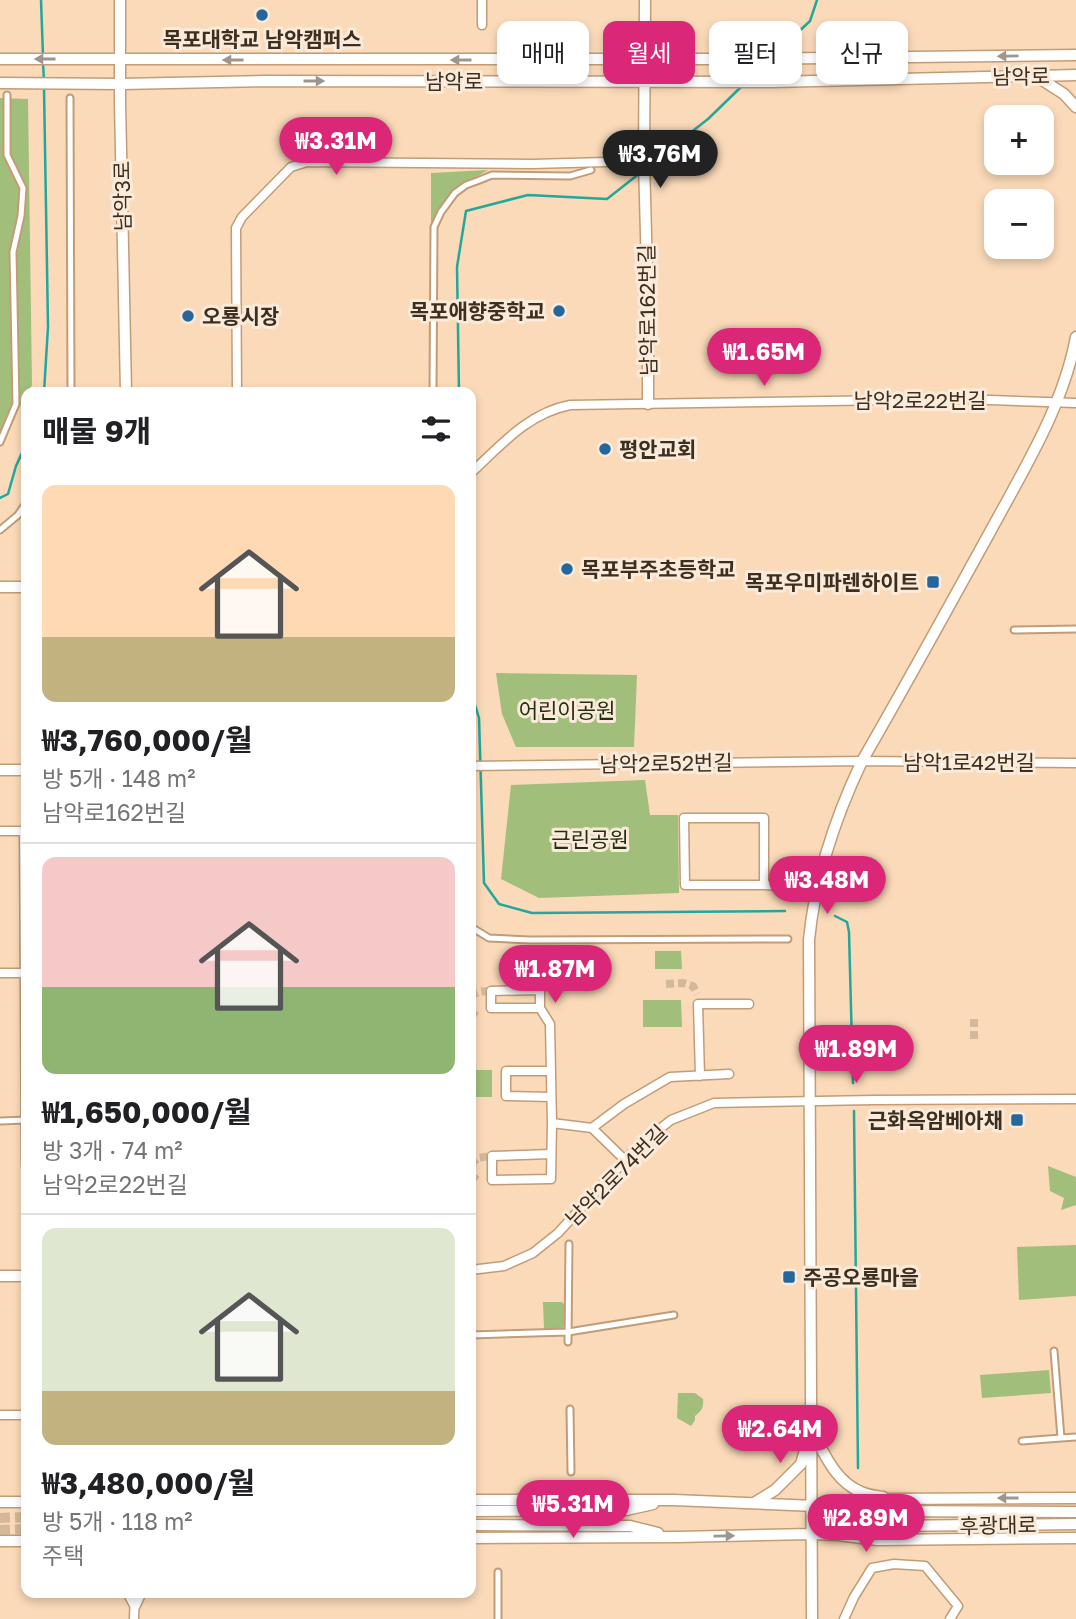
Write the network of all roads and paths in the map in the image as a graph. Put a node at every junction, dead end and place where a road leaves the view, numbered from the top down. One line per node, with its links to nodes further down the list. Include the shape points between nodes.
1 (120, 0): 8 (street, 남악3로)
2 (482, 0): 5 (street)
3 (645, 0): 4 (street)
4 (645, 21)
5 (482, 25)
6 (1076, 55): 10 (street, 남악로, one-way to 10)
7 (0, 59): 8 (street, 남악로, one-way to 7)
8 (120, 59): 9 (street, 남악로, one-way to 8); 16 (street, 남악3로)
9 (603, 59)
10 (695, 59)
11 (1076, 75): 12 (street, 남악로)
12 (1035, 76): 13 (street, 남악로); 20 (street)
13 (695, 81)
14 (603, 82): 16 (street, 남악로, one-way to 14)
15 (0, 83): 16 (street, 남악로)
16 (121, 84): 25 (street, 남악3로)
17 (645, 84): 21 (street)
18 (7, 95): 31 (street, via 7,155 23,188 13,252 16,404)
19 (70, 98): 24 (street)
20 (1076, 107)
21 (644, 163): 26 (street, via 306,162 291,167 236,229); 30 (street, 남악로162번길)
22 (591, 170): 27 (street, via 570,176 492,175 466,185 441,212 434,227)
23 (1076, 337): 28 (street)
24 (71, 387)
25 (126, 387)
26 (237, 387)
27 (433, 387)
28 (1057, 403): 29 (street, 남악2로22번길); 30 (street, 남악2로22번길, via 962,399); 39 (street)
29 (1076, 403)
30 (648, 404): 32 (street, 남악2로22번길, via 557,408 524,425)
31 (0, 442)
32 (476, 468)
33 (21, 510): 34 (street)
34 (0, 530)
35 (0, 587): 36 (street)
36 (21, 587)
37 (1076, 629): 38 (street)
38 (1014, 630)
39 (862, 761): 40 (street, 남악1로42번길); 41 (street, 남악2로52번길); 47 (street, via 835,824)
40 (1076, 763)
41 (476, 766)
42 (0, 770): 43 (street)
43 (21, 770)
44 (0, 831): 45 (street)
45 (21, 831)
46 (764, 885): 46 (street, via 685,885 684,818 764,818); 47 (street)
47 (816, 888): 61 (street, via 809,940)
48 (476, 930): 49 (street, via 489,938 530,940)
49 (788, 939)
50 (0, 973): 51 (street)
51 (21, 973)
52 (697, 994): 53 (street)
53 (698, 1004): 54 (street); 58 (street)
54 (749, 1004)
55 (540, 1008): 55 (street, via 540,990 491,991 491,1008); 56 (street, via 550,1024)
56 (551, 1071): 59 (street); 59 (street, via 506,1071 506,1096)
57 (729, 1074): 58 (street)
58 (700, 1076): 65 (street, via 670,1077)
59 (551, 1097): 64 (street)
60 (1076, 1099): 61 (street, 남악2로74번길)
61 (811, 1101): 67 (street, 남악2로74번길, via 714,1103 671,1120); 80 (street)
62 (21, 1120): 63 (street)
63 (0, 1121)
64 (552, 1123): 65 (street); 66 (street)
65 (592, 1128): 67 (street)
66 (551, 1154): 66 (street, via 551,1179 492,1180 492,1156)
67 (625, 1161): 69 (street, 남악2로74번길, via 558,1233 533,1253 505,1266)
68 (569, 1244): 73 (street)
69 (476, 1269)
70 (0, 1276): 71 (street)
71 (21, 1276)
72 (674, 1315): 73 (street)
73 (568, 1332): 74 (street); 75 (street)
74 (476, 1335)
75 (568, 1342)
76 (1054, 1350): 82 (street)
77 (570, 1409): 84 (street)
78 (0, 1415): 79 (street)
79 (21, 1415)
80 (811, 1429): 86 (street, via 842,1479 860,1492); 91 (street, via 801,1464 775,1490); 92 (street)
81 (1076, 1437): 82 (street)
82 (1061, 1438): 83 (street)
83 (1022, 1441)
84 (571, 1472)
85 (1076, 1498): 86 (street, 후광대로, one-way to 86)
86 (890, 1499): 93 (street, 후광대로)
87 (476, 1500): 88 (street, 후광대로)
88 (674, 1500): 91 (street, 후광대로); 94 (street, 후광대로, via 626,1510)
89 (0, 1502): 90 (street)
90 (21, 1502)
91 (752, 1503): 92 (street, 후광대로)
92 (811, 1506): 93 (street, 후광대로); 98 (street)
93 (838, 1507): 95 (street, 후광대로)
94 (476, 1511)
95 (1076, 1513)
96 (1076, 1524): 99 (street, 후광대로, via 887,1526)
97 (476, 1525): 100 (street, 후광대로, via 631,1526)
98 (812, 1534): 99 (street, 후광대로); 100 (street, 후광대로, one-way to 98); 112 (street)
99 (838, 1535): 102 (street, 후광대로, via 877,1540)
100 (677, 1537): 101 (street, 후광대로)
101 (476, 1538)
102 (1076, 1538)
103 (0, 1541): 104 (street)
104 (21, 1541)
105 (498, 1572): 111 (street)
106 (131, 1598): 109 (street)
107 (135, 1598): 109 (street)
108 (138, 1598): 109 (street)
109 (135, 1605): 110 (street)
110 (134, 1619)
111 (498, 1619)
112 (812, 1619)
113 (844, 1619): 114 (street, via 872,1568 894,1564 925,1566 958,1606)
114 (950, 1619)

